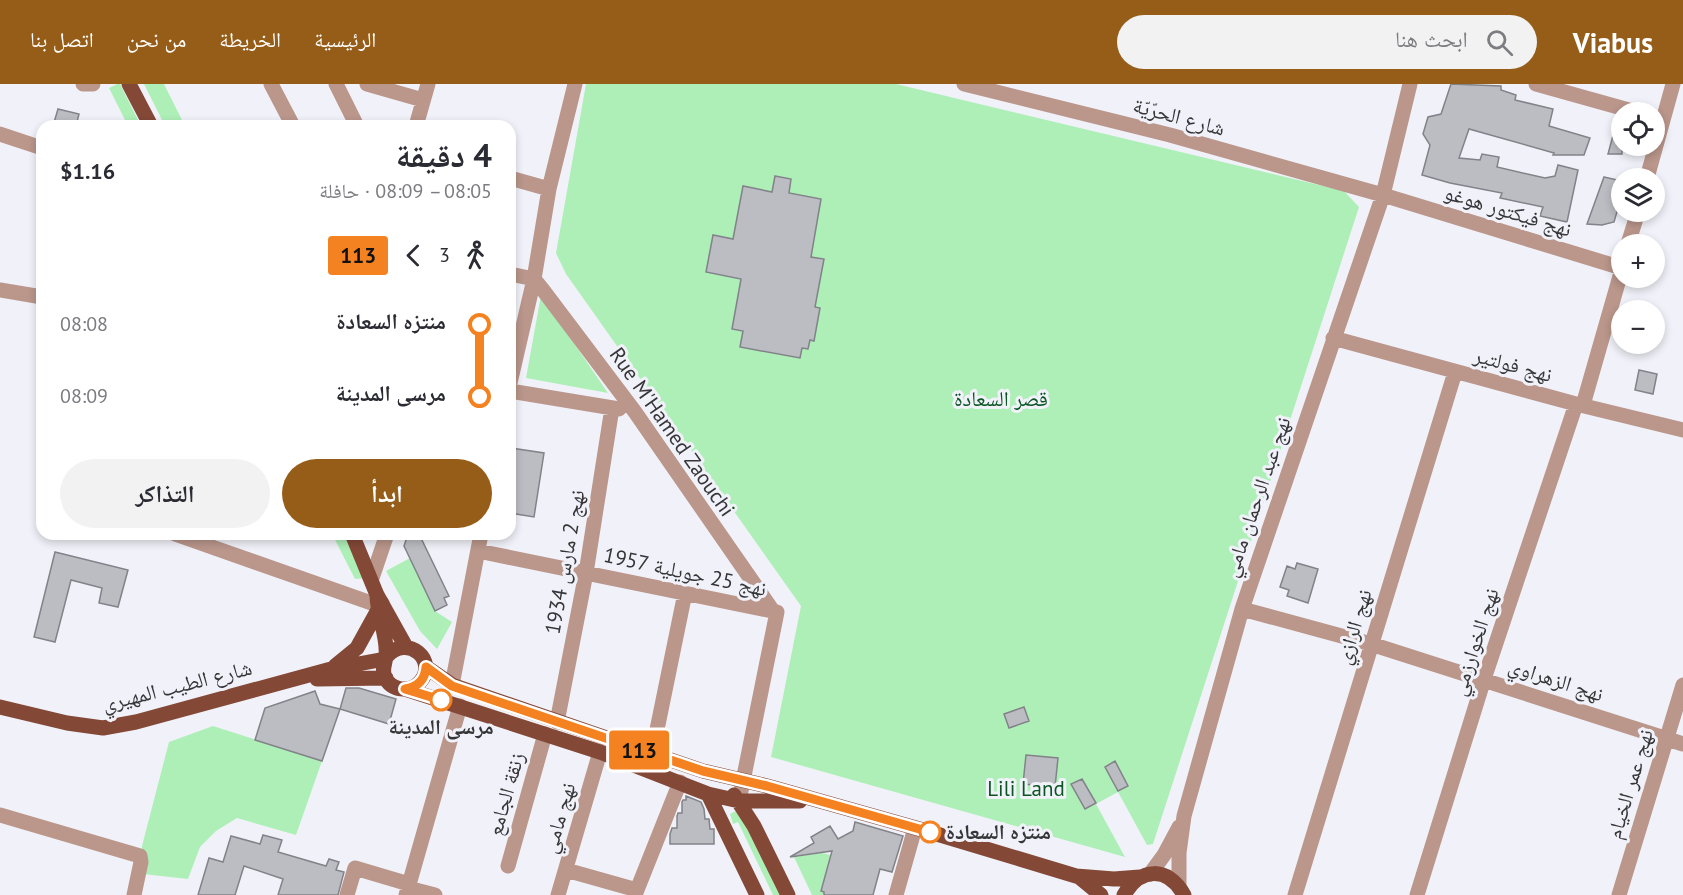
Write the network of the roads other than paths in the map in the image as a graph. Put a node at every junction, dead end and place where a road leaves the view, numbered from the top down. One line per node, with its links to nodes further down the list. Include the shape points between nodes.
1 (83, 84): 2 (street)
2 (93, 84)
3 (129, 84): 16 (main road)
4 (272, 84): 17 (street)
5 (336, 84): 18 (street)
6 (367, 84): 13 (street)
7 (428, 84): 13 (street)
8 (575, 84): 23 (street)
9 (964, 84): 24 (street, شارع الحرّيّة, via 1170,135)
10 (1410, 84): 24 (street, نهج عبد الرحمان مامي)
11 (1536, 84): 15 (street)
12 (1673, 84): 14 (street)
13 (423, 100): 19 (street)
14 (1665, 104)
15 (1611, 105)
16 (148, 120)
17 (289, 120)
18 (354, 120)
19 (418, 120)
20 (0, 134): 21 (street)
21 (36, 145)
22 (516, 180): 23 (street)
23 (549, 189): 27 (street)
24 (1383, 195): 25 (street, نهج فيكتور هوغو); 31 (street, نهج عبد الرحمان مامي)
25 (1611, 265)
26 (516, 275): 27 (street)
27 (534, 279): 32 (street); 37 (street, Rue M'Hamed Zaouchi)
28 (1616, 288): 35 (street, نهج الخوارزمي)
29 (0, 290): 30 (street)
30 (36, 296)
31 (1333, 338): 33 (street, نهج فولتير); 48 (street, نهج عبد الرحمان مامي)
32 (516, 357)
33 (1455, 372): 35 (street, نهج فولتير); 50 (street, نهج الرازي)
34 (516, 392): 36 (street)
35 (1580, 405): 38 (street, نهج فولتير); 57 (street, نهج الخوارزمي)
36 (612, 408): 37 (street); 44 (street, نهج 2 مارس 1934)
37 (635, 412): 49 (street, Rue M'Hamed Zaouchi)
38 (1683, 430)
39 (193, 540): 47 (street)
40 (355, 540): 45 (main road)
41 (385, 540): 45 (street)
42 (480, 540): 43 (street)
43 (478, 551): 44 (street, نهج 25 جويلية 1957); 59 (street)
44 (586, 573): 46 (street, نهج 25 جويلية 1957); 63 (street, نهج 2 مارس 1934)
45 (372, 578): 47 (main road)
46 (686, 593): 49 (street, نهج 25 جويلية 1957); 68 (street)
47 (379, 603): 51 (main road); 52 (main road); 54 (main road, via 357,648)
48 (1242, 609): 50 (street, نهج الزهراوي); 78 (street, نهج عبد الرحمان مامي)
49 (775, 612): 70 (street)
50 (1371, 644): 57 (street, نهج الزهراوي); 96 (street, نهج الرازي)
51 (406, 647): 52 (main road, via 395,649); 53 (main road, via 423,657)
52 (386, 657): 54 (main road, شارع الطيب المهيري); 55 (main road)
53 (426, 667): 59 (main road); 60 (main road, via 418,685)
54 (331, 669): 56 (main road, شارع الطيب المهيري)
55 (386, 678): 56 (main road, شارع الطيب المهيري); 60 (main road, via 397,688)
56 (293, 679): 62 (main road, شارع الطيب المهيري, via 103,728)
57 (1484, 679): 65 (street, نهج الزهراوي); 97 (street, نهج الخوارزمي)
58 (1683, 685): 65 (street, نهج عمر الخيام)
59 (452, 686): 63 (main road)
60 (405, 689): 61 (main road)
61 (460, 706): 64 (main road); 84 (street)
62 (0, 707)
63 (557, 722): 68 (main road)
64 (545, 734): 67 (main road); 80 (street, زنقة الجامع)
65 (1666, 739): 66 (street, نهج الزهراوي); 98 (street, نهج عمر الخيام)
66 (1683, 744)
67 (600, 752): 71 (main road); 81 (street, نهج مامي)
68 (652, 754): 69 (main road)
69 (703, 771): 70 (main road); 74 (main road)
70 (744, 781): 72 (main road); 74 (street)
71 (680, 782): 73 (main road); 85 (street)
72 (767, 786): 74 (main road); 75 (main road)
73 (708, 794): 74 (main road); 77 (main road)
74 (739, 801): 75 (main road); 77 (main road); 92 (main road)
75 (818, 802): 79 (main road)
76 (0, 815): 87 (street, via 140,856)
77 (720, 816): 91 (main road)
78 (1184, 816): 82 (street, via 1164,855); 86 (street, via 1179,853)
79 (915, 828): 83 (main road); 93 (street)
80 (508, 866)
81 (566, 870): 85 (street); 90 (street, نهج مامي)
82 (1145, 875): 83 (main road, via 1114,879); 86 (main road, via 1166,876); 95 (main road, via 1131,884)
83 (1079, 877): 94 (main road)
84 (408, 889): 88 (street, via 354,868); 89 (street)
85 (636, 893)
86 (1183, 893)
87 (134, 895)
88 (347, 895)
89 (435, 895)
90 (558, 895)
91 (757, 895)
92 (788, 895)
93 (896, 895)
94 (1101, 895)
95 (1124, 895)
96 (1295, 895)
97 (1417, 895)
98 (1619, 895)

